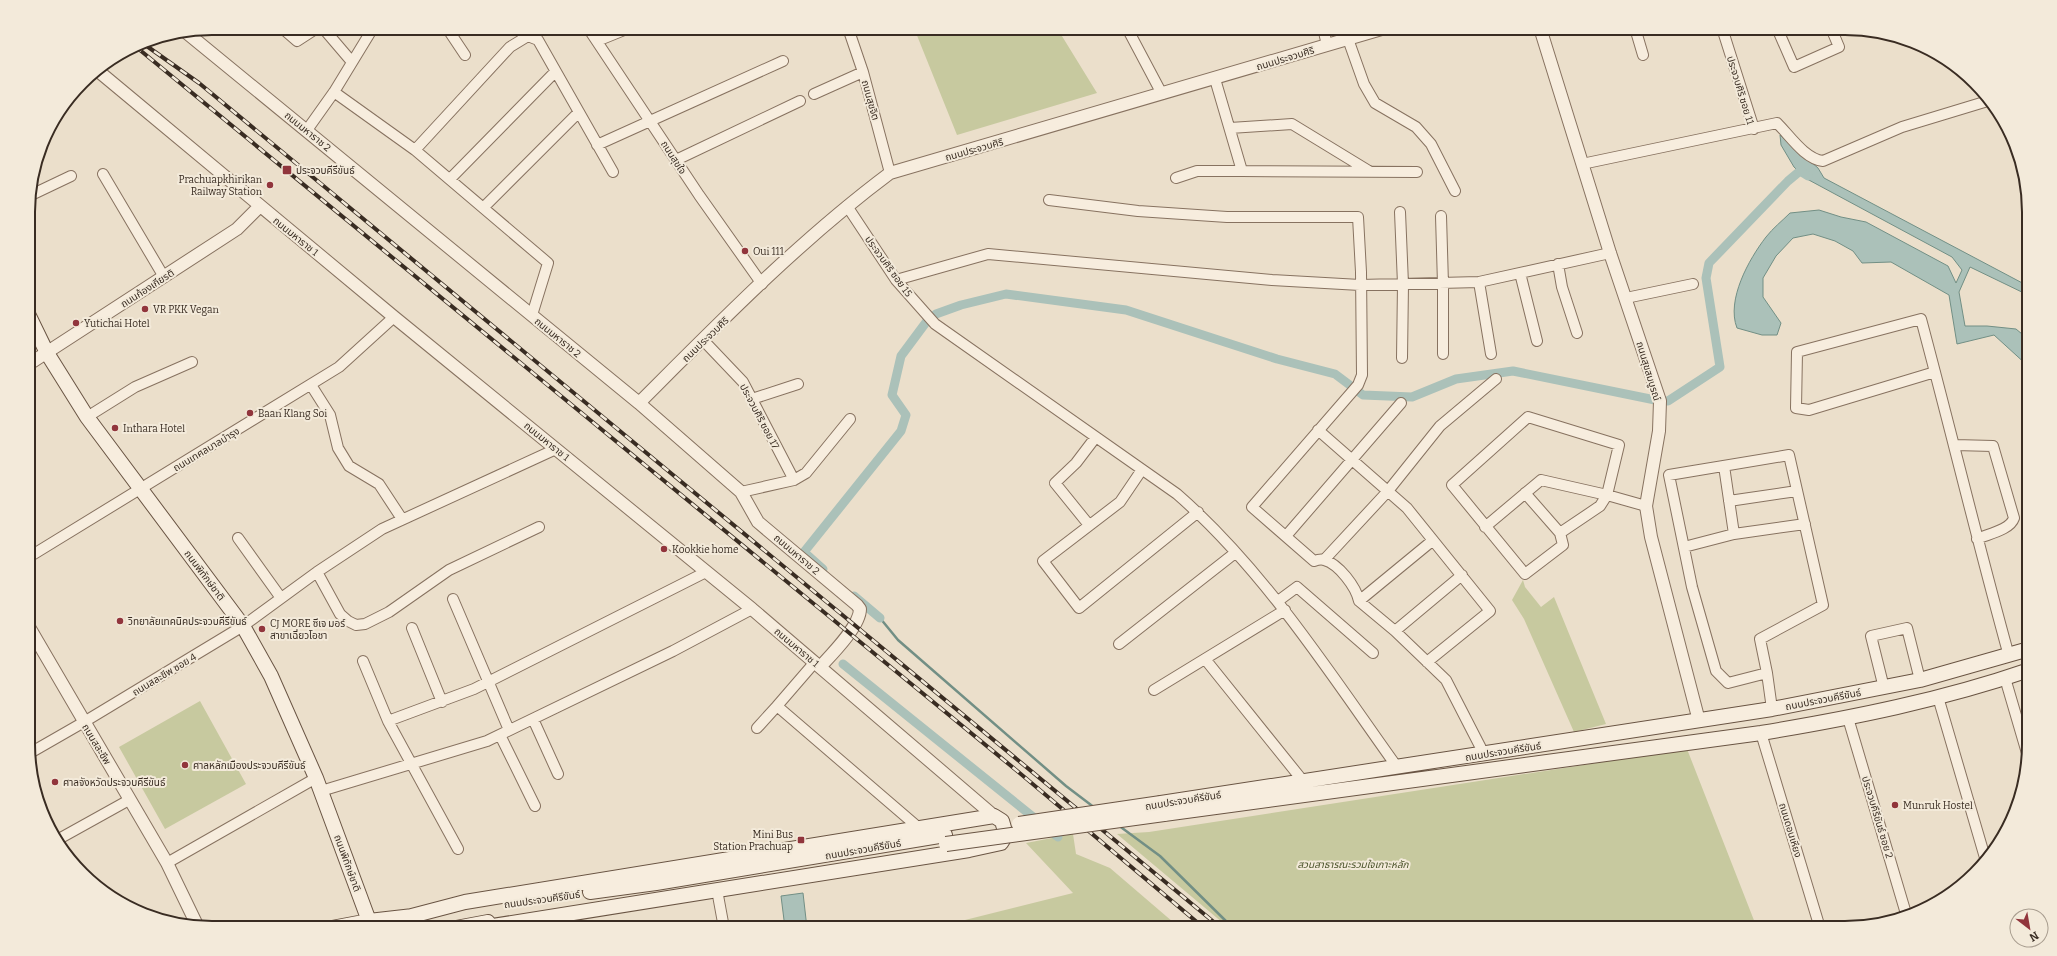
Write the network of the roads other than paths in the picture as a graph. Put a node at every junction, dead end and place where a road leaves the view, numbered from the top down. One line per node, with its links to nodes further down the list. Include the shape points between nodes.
1 (290, 35): 2 (street, via 297,41)
2 (306, 35)
3 (328, 35): 24 (street)
4 (369, 35): 24 (street)
5 (451, 35): 21 (street)
6 (593, 35): 19 (street, ถนนสุขใจ)
7 (612, 35): 19 (street)
8 (850, 35): 26 (street, ถนนสุขจิต)
9 (1131, 35): 31 (street)
10 (1325, 35): 20 (street)
11 (1360, 35): 18 (street, ถนนประจวบศิริ)
12 (1542, 35): 42 (street, ถนนสุขสมบูรณ์)
13 (1637, 35): 22 (street)
14 (1724, 35): 37 (street, ประจวบศิริ ซอย 11)
15 (1780, 35): 16 (street, via 1794,67 1839,47)
16 (1834, 35)
17 (191, 37): 38 (street, ถนนมหาราช 2)
18 (1348, 39): 20 (street, ถนนประจวบศิริ); 52 (street, via 1364,84 1376,103 1416,127 1431,144)
19 (597, 41): 35 (street, ถนนสุขใจ)
20 (1327, 45): 28 (street, ถนนประจวบศิริ)
21 (465, 55)
22 (1644, 55)
23 (783, 61): 35 (street)
24 (352, 62): 29 (street)
25 (555, 72): 34 (street); 40 (street, via 538,40 528,36 510,46); 51 (street)
26 (863, 72): 30 (street); 47 (street, ถนนสุขจิต)
27 (102, 74): 55 (street, ถนนมหาราช 1)
28 (1215, 79): 31 (street, ถนนประจวบศิริ); 36 (street)
29 (334, 92): 38 (street); 40 (street)
30 (814, 94)
31 (1162, 94): 47 (street, ถนนประจวบศิริ)
32 (800, 101): 41 (street)
33 (1984, 102): 37 (street, via 1902,127 1823,161 1815,160 1777,123)
34 (578, 113): 39 (street); 57 (street)
35 (650, 122): 39 (street); 41 (street, ถนนสุขใจ)
36 (1230, 128): 43 (street); 44 (street, via 1292,124)
37 (1754, 129): 42 (street)
38 (307, 130): 72 (street, ถนนมหาราช 2)
39 (597, 145): 45 (street)
40 (415, 150): 51 (street)
41 (676, 160): 66 (street, ถนนสุขใจ)
42 (1582, 164): 60 (street, ถนนสุขสมบูรณ์)
43 (1242, 171): 44 (street); 50 (street, via 1197,171)
44 (1369, 171): 46 (street)
45 (613, 172)
46 (1417, 172)
47 (890, 173): 56 (street, ถนนประจวบศิริ)
48 (102, 174): 63 (street)
49 (71, 176): 53 (street)
50 (1176, 178)
51 (450, 179): 57 (street)
52 (1455, 191)
53 (36, 192)
54 (1049, 200): 67 (street, via 1138,211 1227,217 1358,217)
55 (260, 206): 63 (street, ถนนก้องเกียรติ, via 237,229); 73 (street, ถนนมหาราช 1)
56 (847, 206): 64 (street, ประจวบศิริ ซอย 15); 66 (street, ถนนประจวบศิริ)
57 (484, 207): 72 (street, via 548,263)
58 (1400, 212): 68 (street)
59 (1441, 216): 69 (street)
60 (1610, 253): 61 (street); 71 (street, ถนนสุขสมบูรณ์)
61 (1558, 264): 62 (street); 75 (street, via 1562,287)
62 (1520, 273): 65 (street); 77 (street)
63 (164, 277): 78 (street, ถนนก้องเกียรติ)
64 (896, 280): 67 (street, via 988,254 1272,280); 94 (street, ประจวบศิริ ซอย 15, via 935,324)
65 (1479, 282): 69 (street); 80 (street)
66 (762, 284): 76 (street, ถนนประจวบศิริ)
67 (1360, 284): 68 (street); 93 (street, via 1362,375 1355,388)
68 (1404, 284): 69 (street); 81 (street)
69 (1443, 284): 79 (street)
70 (1693, 284): 71 (street)
71 (1626, 298): 108 (street, ถนนสุขสมบูรณ์, via 1660,401 1659,432)
72 (532, 316): 89 (street, ถนนมหาราช 2)
73 (394, 317): 87 (street, ถนนเทศลบาลบำรุง, via 339,367); 96 (street, ถนนมหาราช 1)
74 (35, 328): 78 (main road, ถนนพิทักษ์ชาติ)
75 (1577, 333)
76 (703, 340): 88 (street, ประจวบศิริ ซอย 17, via 743,382); 89 (street, ถนนประจวบศิริ)
77 (1537, 341)
78 (47, 352): 82 (street, ถนนก้องเกียรติ); 91 (main road, ถนนพิทักษ์ชาติ)
79 (1443, 354)
80 (1491, 354)
81 (1402, 358)
82 (35, 360)
83 (192, 362): 91 (street, via 135,387)
84 (1935, 372): 84 (street, via 1809,410 1796,408 1797,352 1921,319); 95 (street)
85 (1496, 379): 102 (street, via 1440,426)
86 (798, 384): 88 (street)
87 (311, 385): 101 (street, ถนนเทศลบาลบำรุง); 110 (street, via 330,415 338,448 349,466 379,484)
88 (752, 399): 100 (street, ประจวบศิริ ซอย 17)
89 (639, 403): 104 (street, ถนนมหาราช 2)
90 (1401, 403): 97 (street)
91 (87, 417): 101 (main road, ถนนพิทักษ์ชาติ)
92 (850, 419): 100 (street, via 806,473)
93 (1318, 430): 97 (street); 117 (street, via 1252,507)
94 (1095, 438): 99 (street, ประจวบศิริ ซอย 15); 112 (street, via 1076,463 1055,483)
95 (1955, 445): 119 (street); 119 (street, via 1993,446 2014,518 2005,527)
96 (556, 449): 110 (street, ถนนสละชีพ ซอย 4); 126 (street, ถนนมหาราช 1)
97 (1353, 460): 102 (street); 117 (street)
98 (1724, 466): 103 (street, via 1788,455); 107 (street); 121 (street, via 1669,475)
99 (1141, 470): 109 (street, ประจวบศิริ ซอย 15, via 1177,494); 112 (street, via 1120,502)
100 (794, 480): 104 (street)
101 (140, 490): 122 (street, ถนนเทศลบาลบำรุง); 134 (main road, ถนนพิทักษ์ชาติ)
102 (1388, 491): 120 (street, via 1407,508); 124 (street)
103 (1797, 491): 107 (street); 111 (street)
104 (741, 492): 145 (street, ถนนมหาราช 2, via 758,522 860,608 859,618 843,640)
105 (1525, 493): 106 (street, via 1540,480); 114 (street); 115 (street)
106 (1607, 494): 108 (street); 114 (street, via 1619,445 1528,417 1452,485); 115 (street, via 1600,506)
107 (1729, 501): 116 (street)
108 (1646, 506): 160 (street, ถนนสุขสมบูรณ์, via 1651,537)
109 (1198, 512): 112 (street, via 1079,608 1043,561); 123 (street, ประจวบศิริ ซอย 15)
110 (402, 519): 125 (street, ถนนสละชีพ ซอย 4)
111 (1805, 524): 116 (street); 147 (street, via 1823,605 1760,638)
112 (1089, 525)
113 (539, 527): 125 (street, via 449,570 389,612 365,624 356,625 340,614)
114 (1485, 527): 115 (street, via 1525,574 1562,545)
115 (1560, 533)
116 (1734, 534): 121 (street)
117 (1286, 536): 124 (street, via 1314,560)
118 (238, 538): 128 (street)
119 (1977, 539): 141 (street)
120 (1432, 541): 127 (street); 131 (street)
121 (1684, 547): 147 (street, via 1692,587 1716,671 1728,683)
122 (35, 553)
123 (1235, 553): 130 (street, ประจวบศิริ ซอย 15); 138 (street)
124 (1324, 560): 131 (street, via 1341,570 1357,592)
125 (317, 572): 128 (street, ถนนสละชีพ ซอย 4)
126 (706, 572): 132 (street, ถนนมหาราช 1); 150 (street)
127 (1462, 575): 136 (street); 144 (street, via 1490,611)
128 (281, 598): 134 (street, ถนนสละชีพ ซอย 4)
129 (452, 599): 150 (street)
130 (1278, 601): 133 (street, ประจวบศิริ ซอย 15); 140 (street, via 1297,587)
131 (1359, 601): 136 (street)
132 (752, 609): 145 (street, ถนนมหาราช 1); 158 (street, via 673,651)
133 (1285, 610): 142 (street); 169 (street, ประจวบศิริ ซอย 15)
134 (243, 626): 161 (street, ถนนสละชีพ ซอย 4); 172 (main road, ถนนพิทักษ์ชาติ, via 271,676)
135 (412, 628): 154 (street)
136 (1395, 631): 144 (street)
137 (35, 637): 161 (street, ถนนสละชีพ)
138 (1119, 644)
139 (2022, 651): 141 (main road, ถนนประจวบคีรีขันธ์)
140 (1373, 653)
141 (2009, 656): 149 (main road, ถนนประจวบคีรีขันธ์)
142 (1205, 659): 152 (street); 171 (street)
143 (363, 661): 159 (street)
144 (1426, 662): 167 (street, via 1446,680)
145 (818, 664): 155 (street); 176 (street, ถนนมหาราช 1)
146 (2022, 672): 148 (main road, ถนนประจวบคีรีขันธ์)
147 (1767, 673): 156 (street)
148 (2005, 678): 153 (main road, ถนนประจวบคีรีขันธ์); 165 (street)
149 (1920, 680): 151 (main road, ถนนประจวบคีรีขันธ์); 151 (street, via 1907,628 1871,636)
150 (489, 682): 154 (street); 163 (street)
151 (1884, 688): 156 (main road, ถนนประจวบคีรีขันธ์)
152 (1154, 690)
153 (1938, 697): 157 (main road, ถนนประจวบคีรีขันธ์); 181 (street)
154 (442, 702): 159 (street)
155 (777, 706): 162 (street); 177 (street)
156 (1772, 709): 160 (main road, ถนนประจวบคีรีขันธ์)
157 (1848, 718): 164 (main road, ถนนประจวบคีรีขันธ์); 184 (street, ประจวบคีรีขันธ์ ซอย 2)
158 (533, 719): 163 (street); 170 (street)
159 (388, 721): 168 (street)
160 (1699, 721): 167 (main road, ถนนประจวบคีรีขันธ์)
161 (84, 722): 166 (street, ถนนสละชีพ ซอย 4); 173 (street, ถนนสละชีพ)
162 (757, 728)
163 (505, 733): 168 (street, via 487,741); 174 (street)
164 (1761, 733): 175 (main road, ถนนประจวบคีรีขันธ์); 191 (street, ถนนดอนเหียง)
165 (2022, 736)
166 (35, 750)
167 (1484, 754): 169 (main road, ถนนประจวบคีรีขันธ์)
168 (411, 763): 172 (street); 180 (street)
169 (1397, 767): 171 (main road, ถนนประจวบคีรีขันธ์)
170 (558, 774)
171 (1303, 782): 175 (main road, ถนนประจวบคีรีขันธ์)
172 (319, 784): 182 (street); 187 (main road, ถนนพิทักษ์ชาติ)
173 (129, 800): 178 (street); 182 (street, ถนนสละชีพ)
174 (534, 806)
175 (1163, 809): 179 (main road, ถนนประจวบคีรีขันธ์, bridge)
176 (994, 816): 177 (main road); 183 (main road, via 1002,821 1005,829 1006,835 1001,844)
177 (920, 828): 185 (main road, via 465,902)
178 (62, 837)
179 (946, 839): 185 (main road, ถนนประจวบคีรีขันธ์, via 656,884); 188 (main road, ถนนประจวบคีรีขันธ์, via 933,844 655,890)
180 (458, 849)
181 (1984, 854)
182 (167, 863): 186 (street, ถนนสละชีพ)
183 (717, 890): 189 (main road); 190 (street)
184 (1905, 911)
185 (404, 918): 187 (main road, ถนนประจวบคีรีขันธ์)
186 (195, 920)
187 (369, 921)
188 (493, 921)
189 (524, 921)
190 (723, 921)
191 (1818, 921)

